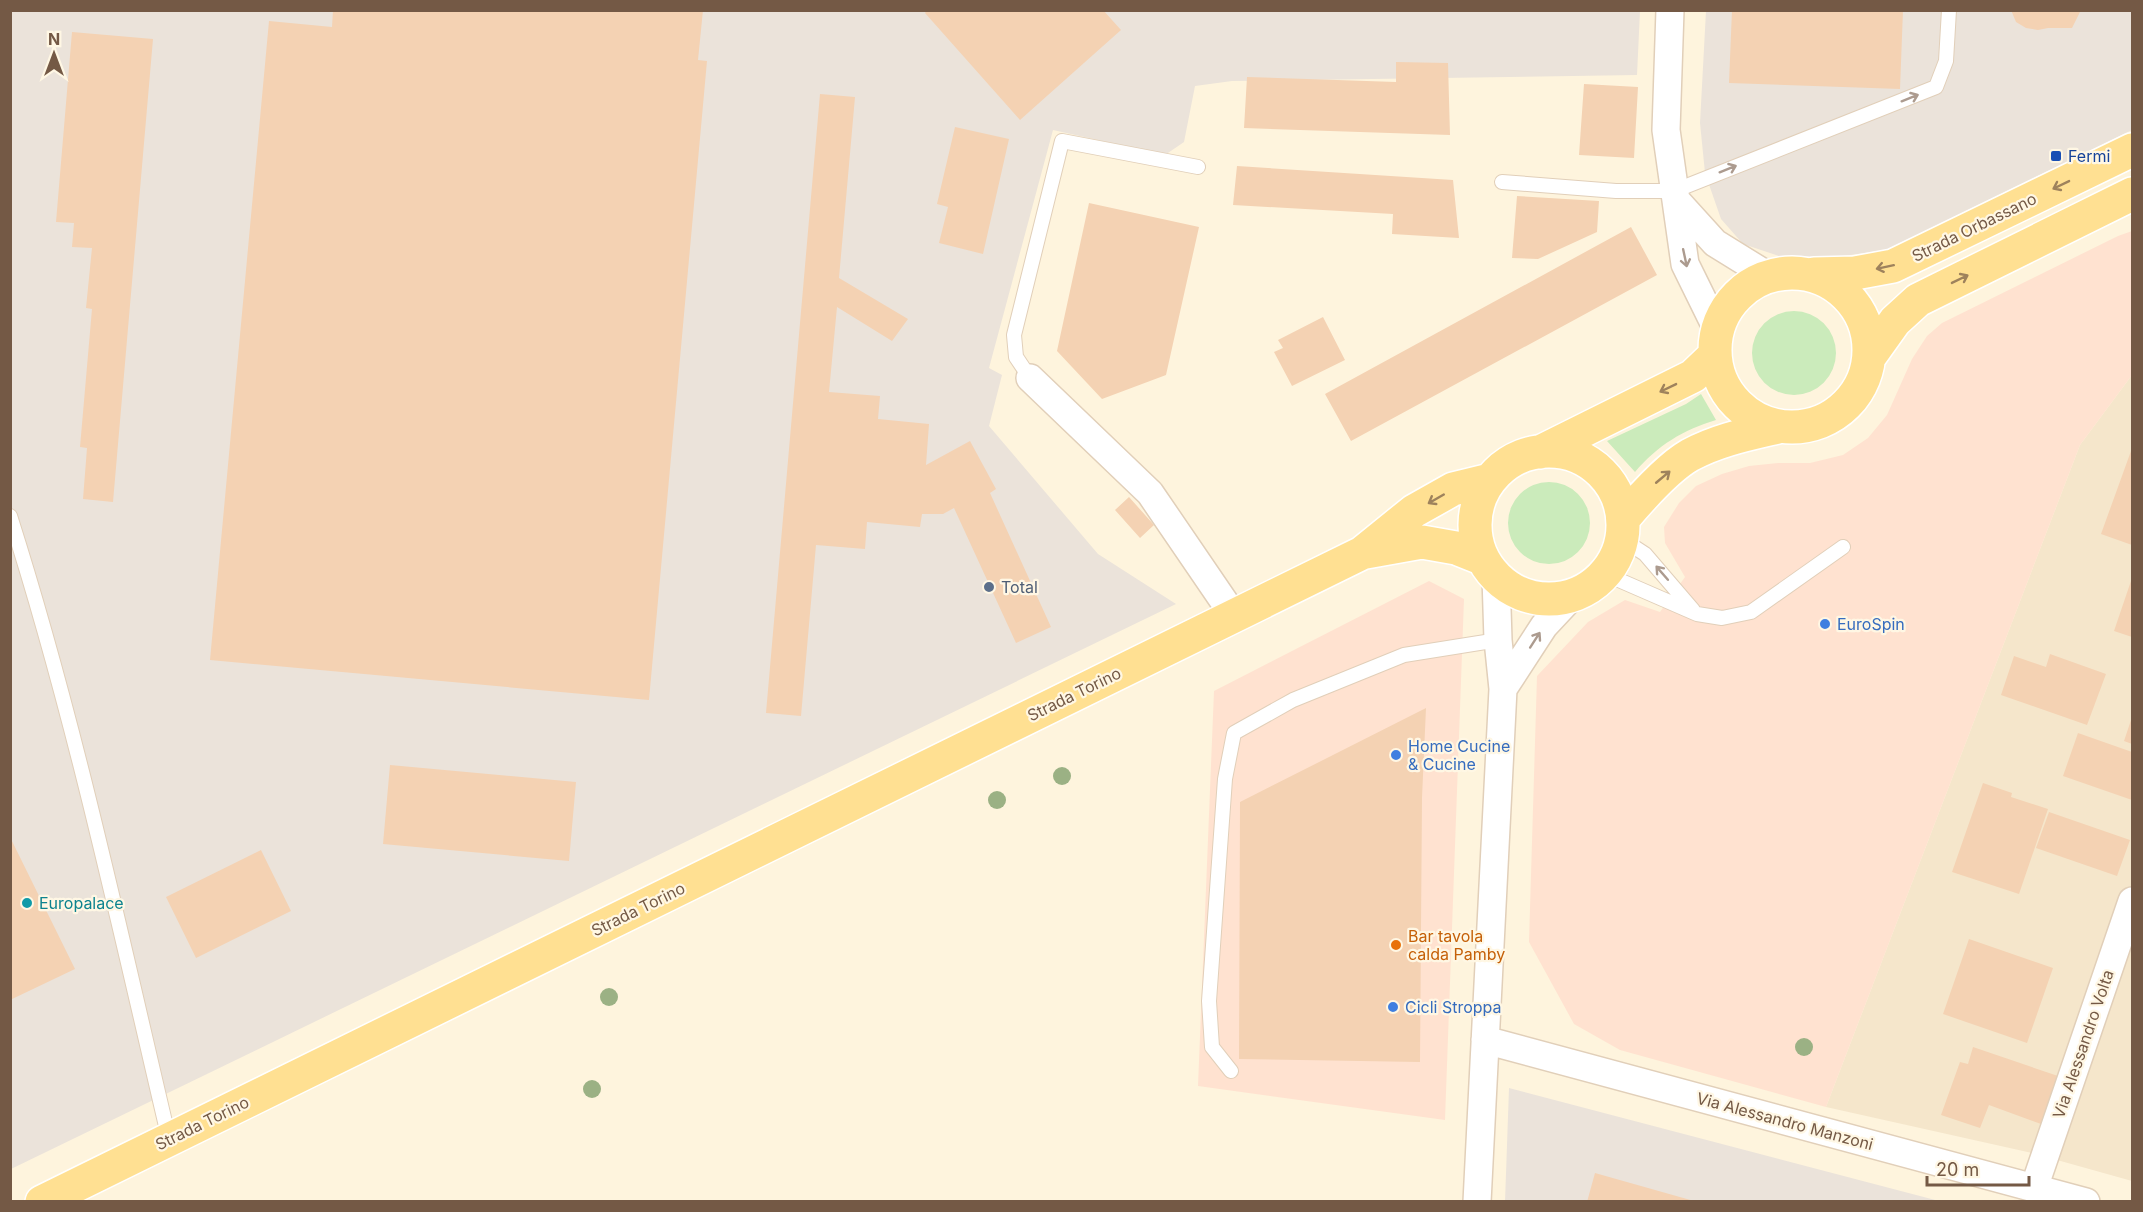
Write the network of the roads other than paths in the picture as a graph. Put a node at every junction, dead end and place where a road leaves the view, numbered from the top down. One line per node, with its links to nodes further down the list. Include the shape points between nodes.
1 (1670, 10): 7 (street, via 1666,130)
2 (1949, 10): 7 (lane, one-way to 2, via 1936,87 1946,61)
3 (2133, 150): 8 (main road, Strada Orbassano, one-way to 8, via 1893,266 1855,273)
4 (1198, 167): 12 (lane, via 1062,141 1014,334 1016,357)
5 (1502, 182): 7 (lane)
6 (2133, 194): 11 (main road, one-way to 6, via 1895,321 1918,300)
7 (1675, 195): 9 (street, via 1714,243); 10 (street, one-way to 10, via 1685,264)
8 (1807, 274): 9 (main road, via 1780,273); 11 (main road, via 1843,291 1857,307 1868,330)
9 (1770, 277): 10 (main road, via 1738,294 1725,310)
10 (1716, 342): 13 (main road, via 1720,380 1734,402 1754,418); 14 (main road, one-way to 14, via 1693,376)
11 (1870, 356): 13 (main road, via 1864,381 1850,403 1830,419 1805,427)
12 (1030, 378): 24 (street, via 1150,493)
13 (1779, 427): 17 (main road, one-way to 13, via 1651,488 1688,456 1732,437)
14 (1540, 452): 15 (main road, via 1504,466); 17 (main road, via 1560,452 1596,468 1619,500)
15 (1490, 480): 19 (main road, Strada Torino, one-way to 19, via 1454,489 1414,512); 20 (main road, via 1474,517 1475,538)
16 (10, 516): 30 (lane, via 42,615)
17 (1622, 529): 21 (main road, via 1616,557); 23 (lane, one-way to 17)
18 (1843, 547): 23 (lane, via 1750,612 1722,618)
19 (1362, 553): 20 (main road, Strada Torino, via 1422,542 1456,548); 24 (main road, Strada Torino)
20 (1489, 567): 22 (main road, via 1512,590 1532,598); 25 (street)
21 (1605, 574): 22 (main road, via 1591,587); 23 (lane)
22 (1573, 595): 26 (street, one-way to 22, via 1544,626)
23 (1697, 614)
24 (1234, 616): 30 (main road, Strada Torino)
25 (1498, 640): 26 (street); 29 (lane, via 1404,655 1293,700 1234,734 1225,778 1209,1001 1212,1047)
26 (1503, 689): 28 (street)
27 (2133, 901): 31 (street, Via Alessandro Volta)
28 (1485, 1040): 31 (street, Via Alessandro Manzoni); 33 (street)
29 (1231, 1071)
30 (169, 1139): 32 (main road, Strada Torino)
31 (2034, 1188): 34 (street, Via Alessandro Manzoni)
32 (42, 1202)
33 (1478, 1202)
34 (2086, 1202)

